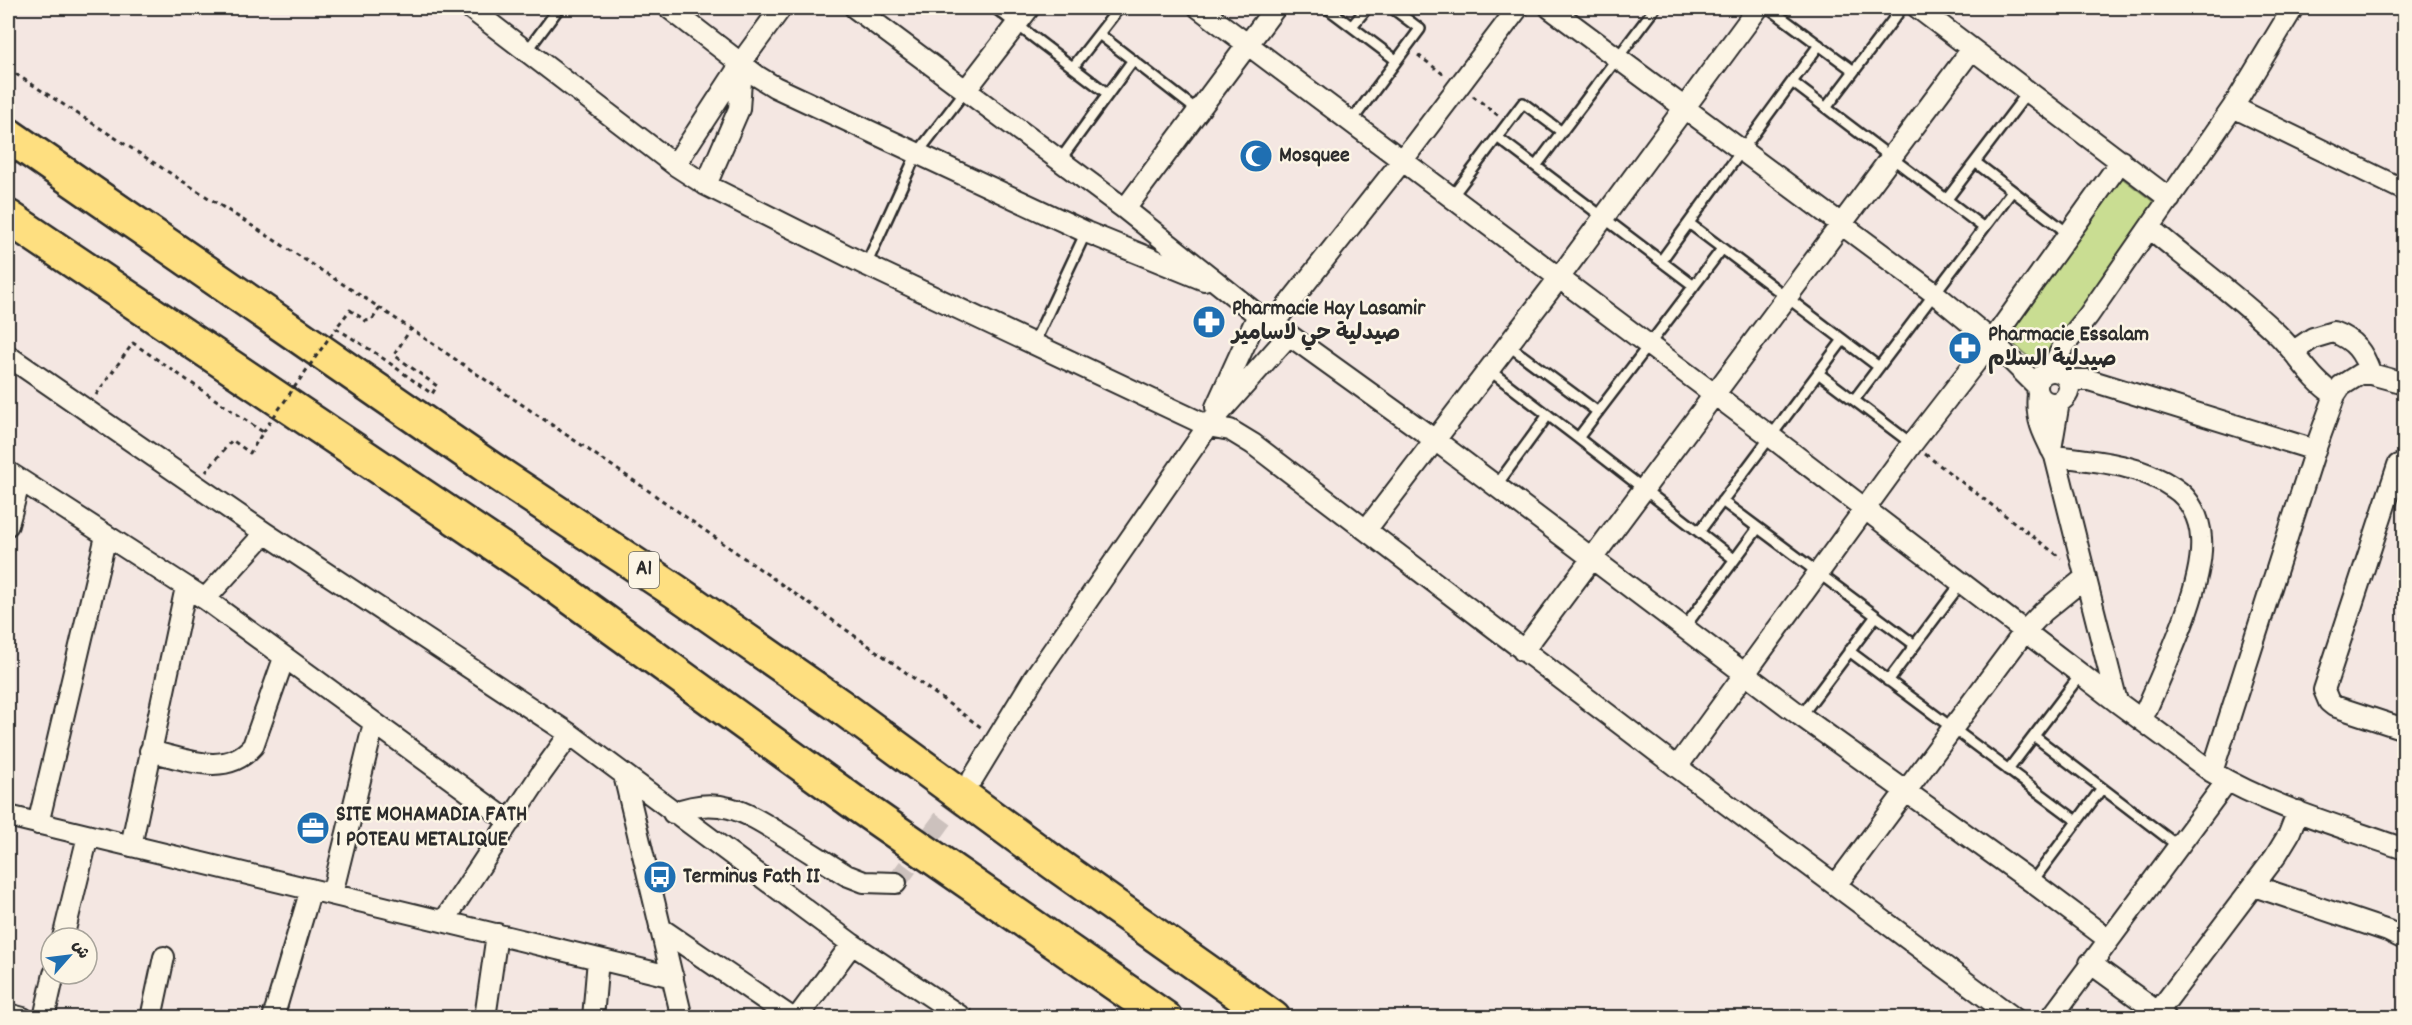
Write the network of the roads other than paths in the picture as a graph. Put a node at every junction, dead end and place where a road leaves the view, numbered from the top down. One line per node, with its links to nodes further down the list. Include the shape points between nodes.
1 (470, 8): 28 (street)
2 (559, 8): 28 (lane)
3 (671, 8): 32 (street)
4 (781, 8): 32 (street)
5 (995, 8): 22 (lane)
6 (1029, 8): 22 (street)
7 (1119, 8): 24 (lane)
8 (1199, 8): 25 (street)
9 (1275, 8): 25 (street)
10 (1327, 8): 23 (lane)
11 (1367, 8): 23 (lane)
12 (1392, 8): 31 (lane, via 1420,29)
13 (1518, 8): 51 (street)
14 (1550, 8): 29 (street)
15 (1655, 8): 29 (lane)
16 (1758, 8): 39 (street)
17 (1769, 8): 26 (lane)
18 (1902, 8): 34 (lane)
19 (1918, 8): 27 (street)
20 (2293, 8): 40 (street)
21 (865, 10): 36 (street)
22 (1016, 24): 33 (lane); 36 (street)
23 (1352, 26): 31 (lane)
24 (1099, 34): 30 (lane); 33 (lane)
25 (1247, 44): 42 (street); 43 (street)
26 (1819, 45): 34 (lane); 35 (lane)
27 (1971, 49): 37 (street); 49 (street)
28 (527, 51): 54 (street)
29 (1617, 57): 39 (street); 44 (lane)
30 (1133, 60): 38 (lane); 42 (lane)
31 (1396, 60): 43 (lane)
32 (742, 64): 48 (street, via 775,87); 54 (street); 56 (street, via 738,109)
33 (1074, 67): 38 (lane)
34 (1854, 71): 41 (lane)
35 (1792, 82): 41 (lane); 47 (lane)
36 (966, 90): 48 (lane); 50 (street)
37 (2028, 92): 52 (street); 53 (lane)
38 (1108, 94): 50 (lane)
39 (1684, 107): 47 (street); 64 (street)
40 (2233, 107): 57 (street); 61 (street)
41 (1826, 108): 49 (lane)
42 (1198, 111): 62 (street)
43 (1350, 122): 51 (street)
44 (1562, 132): 46 (lane, via 1523,103); 55 (lane)
45 (8, 135): 191 (highway, A1, via 488,467 684,597)
46 (1497, 137): 55 (lane); 59 (lane)
47 (1743, 151): 65 (street); 66 (lane)
48 (916, 155): 69 (street); 73 (lane)
49 (1891, 156): 60 (lane); 65 (street)
50 (1060, 160): 62 (street)
51 (1402, 161): 59 (street); 79 (street)
52 (2121, 161): 61 (street); 70 (street)
53 (1975, 162): 58 (lane); 60 (lane)
54 (675, 165): 56 (street)
55 (1536, 166): 64 (lane)
56 (706, 185): 73 (street)
57 (2404, 190)
58 (2012, 191): 67 (lane); 70 (lane)
59 (1451, 198): 74 (street)
60 (1947, 199): 67 (lane)
61 (2170, 199): 68 (street)
62 (1125, 209): 76 (street)
63 (8, 217): 190 (highway, via 546,579 859,806)
64 (1604, 218): 72 (lane); 74 (street)
65 (1840, 223): 77 (street); 78 (street)
66 (1690, 224): 71 (lane); 72 (lane)
67 (1984, 228): 77 (lane)
68 (2150, 228): 85 (street); 91 (street, via 2088,316)
69 (1086, 232): 76 (street); 82 (lane)
70 (2069, 234): 81 (street)
71 (1722, 249): 75 (lane); 78 (lane)
72 (1661, 261): 75 (lane)
73 (866, 265): 82 (street)
74 (1559, 278): 83 (street); 84 (street)
75 (1694, 286): 84 (lane)
76 (1223, 288): 79 (street)
77 (1934, 293): 81 (street); 87 (lane)
78 (1786, 297): 80 (lane); 93 (street)
79 (1273, 325): 98 (street); 98 (street); 101 (street)
80 (1844, 340): 87 (lane); 89 (lane)
81 (1992, 341): 91 (street, via 2007,355); 102 (street)
82 (1034, 344): 98 (street)
83 (1508, 345): 88 (street); 96 (lane)
84 (1649, 345): 93 (street); 96 (lane)
85 (2294, 351): 90 (street, via 2313,338 2333,332 2360,348); 94 (street, via 2312,377)
86 (8, 356): 115 (street)
87 (1879, 367): 95 (lane)
88 (1489, 370): 97 (lane); 101 (street)
89 (1818, 373): 95 (lane); 99 (lane)
90 (2371, 374): 92 (street); 94 (street, via 2351,378)
91 (2050, 380): 103 (street, via 2089,380); 104 (street, via 2037,416); 104 (street, via 2067,395 2059,402)
92 (2404, 383)
93 (1713, 394): 99 (street); 108 (street)
94 (2335, 395): 103 (street)
95 (1854, 400): 102 (lane)
96 (1598, 412): 100 (lane)
97 (1548, 415): 100 (lane); 107 (lane)
98 (1208, 426): 113 (street, via 1230,430 1253,444); 147 (street, via 1040,669)
99 (1770, 436): 109 (lane); 110 (street)
100 (1578, 438): 108 (lane)
101 (1435, 440): 107 (street); 113 (street)
102 (1912, 444): 110 (street)
103 (2315, 450): 146 (street)
104 (2053, 453): 120 (street); 136 (street, via 2116,464 2162,481 2186,499 2199,523 2201,559 2195,583)
105 (2402, 461): 139 (street, via 2324,690 2334,706)
106 (14, 476): 111 (street); 116 (street)
107 (1496, 486): 118 (street)
108 (1644, 489): 114 (lane); 118 (street)
109 (1722, 501): 112 (lane); 114 (lane)
110 (1865, 509): 119 (street); 121 (street)
111 (8, 525)
112 (1758, 528): 117 (lane); 119 (lane)
113 (1366, 530): 128 (street)
114 (1699, 532): 117 (lane)
115 (265, 533): 123 (street); 140 (street)
116 (106, 536): 122 (street); 155 (street)
117 (1734, 559): 125 (lane)
118 (1593, 560): 125 (street); 128 (street)
119 (1819, 573): 124 (lane); 132 (street)
120 (2086, 577): 126 (street); 134 (street)
121 (1962, 582): 126 (street); 127 (lane)
122 (186, 587): 123 (street); 142 (street)
123 (205, 599): 130 (street)
124 (1876, 616): 127 (lane); 129 (lane)
125 (1684, 628): 132 (street)
126 (2025, 631): 131 (street); 138 (street)
127 (1915, 645): 133 (lane)
128 (1523, 651): 143 (street)
129 (1849, 651): 133 (lane); 135 (lane)
130 (284, 658): 137 (street); 142 (street, via 253,746 245,755 222,765)
131 (2081, 674): 134 (street); 141 (lane)
132 (1746, 675): 135 (street); 143 (street)
133 (1888, 681): 138 (lane)
134 (2117, 702): 136 (street)
135 (1800, 716): 149 (street)
136 (2142, 720): 146 (street)
137 (374, 723): 154 (street); 165 (street)
138 (1953, 729): 144 (lane); 149 (street)
139 (2404, 729)
140 (570, 734): 145 (street); 154 (street)
141 (2034, 736): 144 (lane); 148 (lane)
142 (150, 751): 157 (street)
143 (1677, 767): 162 (street)
144 (2008, 770): 153 (lane)
145 (624, 775): 151 (street); 168 (street)
146 (2220, 777): 150 (street); 158 (street)
147 (973, 778)
148 (2102, 788): 153 (lane); 158 (lane)
149 (1906, 792): 160 (street); 162 (street)
150 (2298, 811): 159 (street); 163 (street, via 2289,834)
151 (673, 813): 161 (street, via 706,805 745,812 846,875 864,882); 172 (street)
152 (8, 816): 155 (street)
153 (2077, 821): 160 (lane)
154 (510, 822): 166 (street)
155 (38, 825): 156 (street)
156 (88, 836): 157 (street); 167 (street)
157 (131, 846): 164 (street)
158 (2178, 846): 170 (street)
159 (2404, 849)
160 (2032, 882): 170 (street)
161 (896, 883)
162 (1836, 885): 192 (street)
163 (2254, 886): 171 (street); 179 (street)
164 (311, 889): 165 (street); 183 (street)
165 (332, 894): 166 (street)
166 (444, 921): 169 (street)
167 (66, 926)
168 (660, 928): 176 (street); 187 (street)
169 (497, 934): 174 (street); 184 (street)
170 (2108, 939): 175 (street)
171 (2404, 939)
172 (852, 944): 188 (street); 189 (street)
173 (164, 957): 182 (street)
174 (598, 959): 176 (street); 185 (street)
175 (2090, 963): 179 (street); 193 (street)
176 (673, 977): 186 (street)
177 (51, 986): 181 (street)
178 (8, 1014): 180 (street)
179 (2162, 1015)
180 (23, 1017)
181 (44, 1017)
182 (151, 1017)
183 (273, 1017)
184 (485, 1017)
185 (593, 1017)
186 (682, 1017)
187 (792, 1017)
188 (797, 1017)
189 (963, 1017)
190 (1165, 1017)
191 (1273, 1017)
192 (2014, 1017)
193 (2051, 1017)

